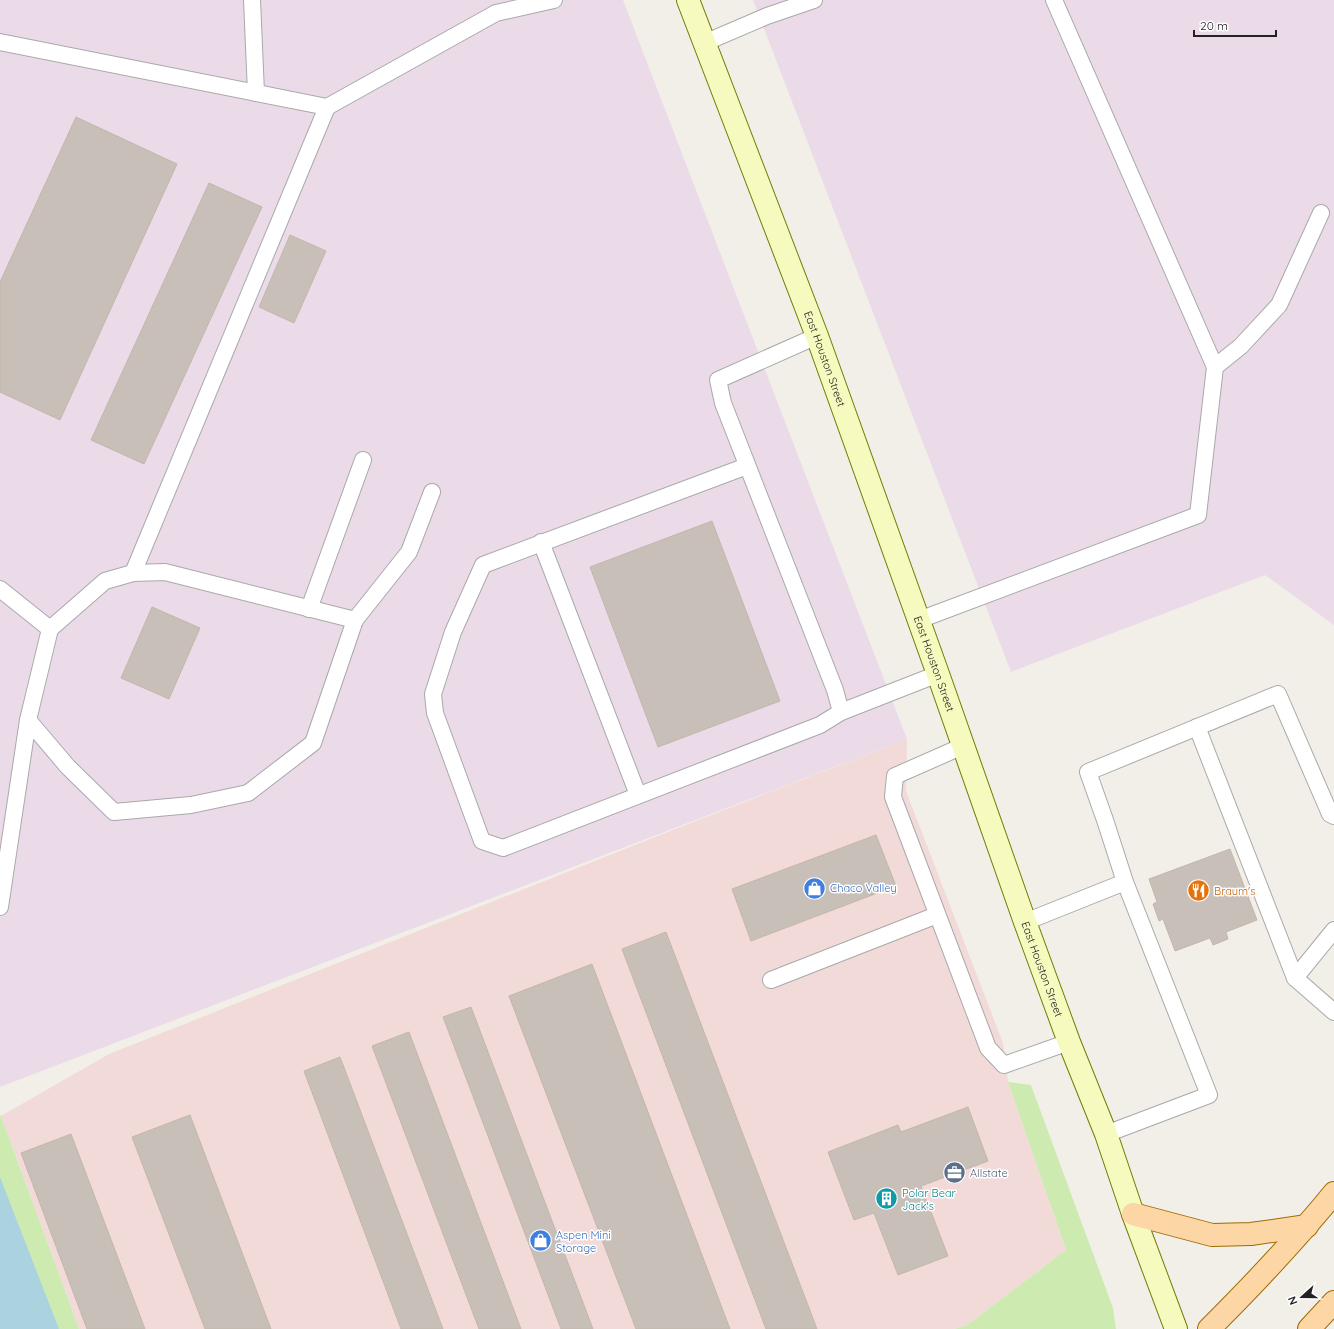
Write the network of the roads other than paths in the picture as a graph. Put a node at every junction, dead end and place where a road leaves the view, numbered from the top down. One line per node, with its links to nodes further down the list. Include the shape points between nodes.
1 (252, 0): 8 (lane)
2 (554, 0): 9 (lane, via 496,13)
3 (688, 0): 7 (street, East Houston Street)
4 (814, 0): 7 (lane)
5 (1054, 0): 12 (lane)
6 (0, 42): 8 (lane)
7 (704, 42): 11 (street, East Houston Street)
8 (256, 93): 9 (lane)
9 (327, 107): 17 (lane)
10 (1321, 213): 12 (lane, via 1279,305 1241,346)
11 (817, 336): 14 (lane, via 718,380 723,403); 21 (street, East Houston Street)
12 (1215, 367): 21 (lane, via 1198,515)
13 (363, 460): 19 (lane)
14 (747, 466): 16 (lane); 24 (lane, via 835,690)
15 (432, 492): 20 (lane, via 409,552)
16 (541, 542): 28 (lane); 28 (lane, via 483,565 453,632 433,694 435,713 482,841 503,848)
17 (133, 573): 19 (lane, via 165,572); 22 (lane, via 105,581)
18 (0, 589): 22 (lane)
19 (309, 609): 20 (lane)
20 (355, 620): 25 (lane, via 313,743 248,793 191,805 114,812 68,767)
21 (919, 620): 23 (street, East Houston Street)
22 (50, 629): 25 (lane)
23 (938, 674): 24 (lane); 27 (street, East Houston Street)
24 (841, 712): 28 (lane, via 820,725)
25 (28, 720): 31 (lane)
26 (1197, 727): 29 (lane, via 1278,694 1330,814); 30 (lane, via 1088,772); 35 (lane)
27 (963, 746): 32 (lane, via 895,776 893,798); 33 (street, East Houston Street)
28 (638, 795)
29 (1334, 816)
30 (1125, 882): 33 (lane); 39 (lane, via 1209,1095)
31 (0, 907)
32 (937, 915): 36 (lane); 38 (lane, via 988,1048 1004,1066)
33 (1025, 922): 38 (street, East Houston Street)
34 (1334, 930): 35 (lane)
35 (1295, 978): 37 (lane)
36 (770, 980)
37 (1334, 1012)
38 (1069, 1042): 39 (street, East Houston Street)
39 (1106, 1134): 41 (street, East Houston Street)
40 (1334, 1193): 42 (main road)
41 (1133, 1214): 42 (main road, via 1212,1235 1251,1234); 44 (street, East Houston Street)
42 (1307, 1226): 45 (main road)
43 (1334, 1302): 46 (main road)
44 (1176, 1329)
45 (1209, 1329)
46 (1309, 1329)

